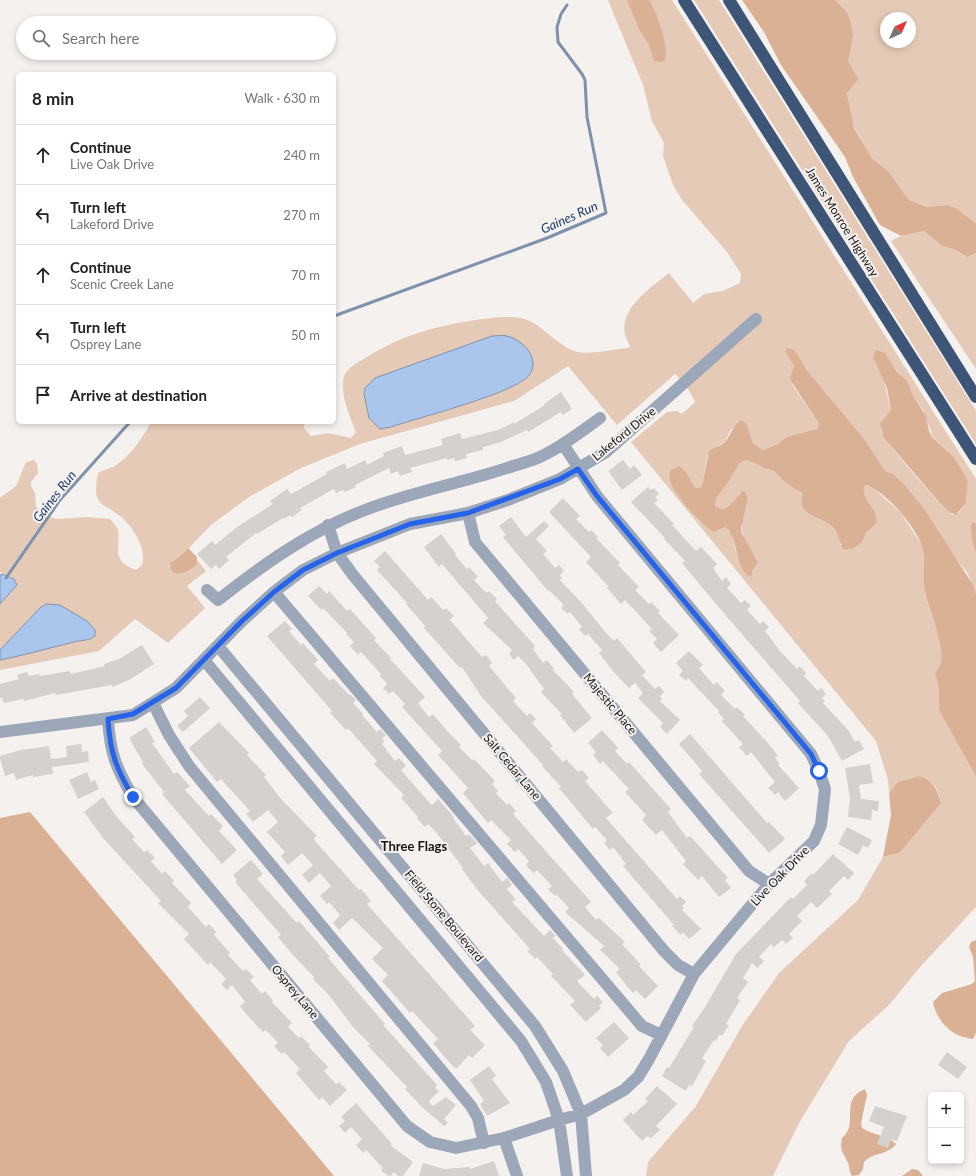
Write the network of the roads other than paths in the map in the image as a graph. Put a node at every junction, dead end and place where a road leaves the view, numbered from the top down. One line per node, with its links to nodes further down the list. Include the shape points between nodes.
1 (684, 0): 7 (highway, James Monroe Highway)
2 (729, 0): 4 (highway, James Monroe Highway)
3 (756, 319): 8 (street, Lakeford Drive, via 616,444)
4 (976, 397)
5 (600, 418): 6 (street)
6 (563, 444): 8 (street, Live Oak Drive); 10 (street, via 544,455 482,477 420,492 372,507)
7 (976, 459)
8 (578, 469): 9 (street, Lakeford Drive, via 560,479); 19 (street, Live Oak Drive, via 597,496 811,754 819,771 825,788 821,825 814,841)
9 (468, 513): 11 (street, Lakeford Drive, via 410,524); 19 (street, Majestic Place, via 475,542 749,871)
10 (328, 525): 11 (street, Salt Cedar Lane); 12 (street, via 280,553 218,600)
11 (337, 553): 13 (street, Lakeford Drive, via 303,570); 20 (street, Salt Cedar Lane, via 352,575 664,951 678,965)
12 (207, 590)
13 (274, 592): 14 (street, Lakeford Drive); 21 (street, via 642,1026)
14 (218, 646): 15 (street, Lakeford Drive); 22 (street, Field Stone Boulevard, via 535,1026 563,1071)
15 (204, 660): 16 (street, Lakeford Drive, via 176,688); 23 (street, Field Stone Boulevard, via 521,1041 546,1082)
16 (153, 703): 17 (street, Lakeford Drive, via 133,714); 25 (street, via 168,735 189,766 471,1106 478,1118)
17 (108, 719): 18 (street, Lakeford Drive); 25 (street, Osprey Lane, via 109,744 117,770 133,797 407,1126 430,1142 456,1148)
18 (0, 732)
19 (769, 884): 20 (street, Live Oak Drive)
20 (694, 974): 21 (street, Live Oak Drive)
21 (661, 1034): 22 (street, Live Oak Drive, via 638,1077 624,1090)
22 (581, 1114): 23 (street, Live Oak Drive); 28 (street, Field Stone Boulevard)
23 (559, 1120): 24 (street, Osprey Lane); 27 (street, Field Stone Boulevard)
24 (504, 1138): 25 (street, Osprey Lane); 26 (street)
25 (484, 1143)
26 (516, 1176)
27 (567, 1176)
28 (586, 1176)

